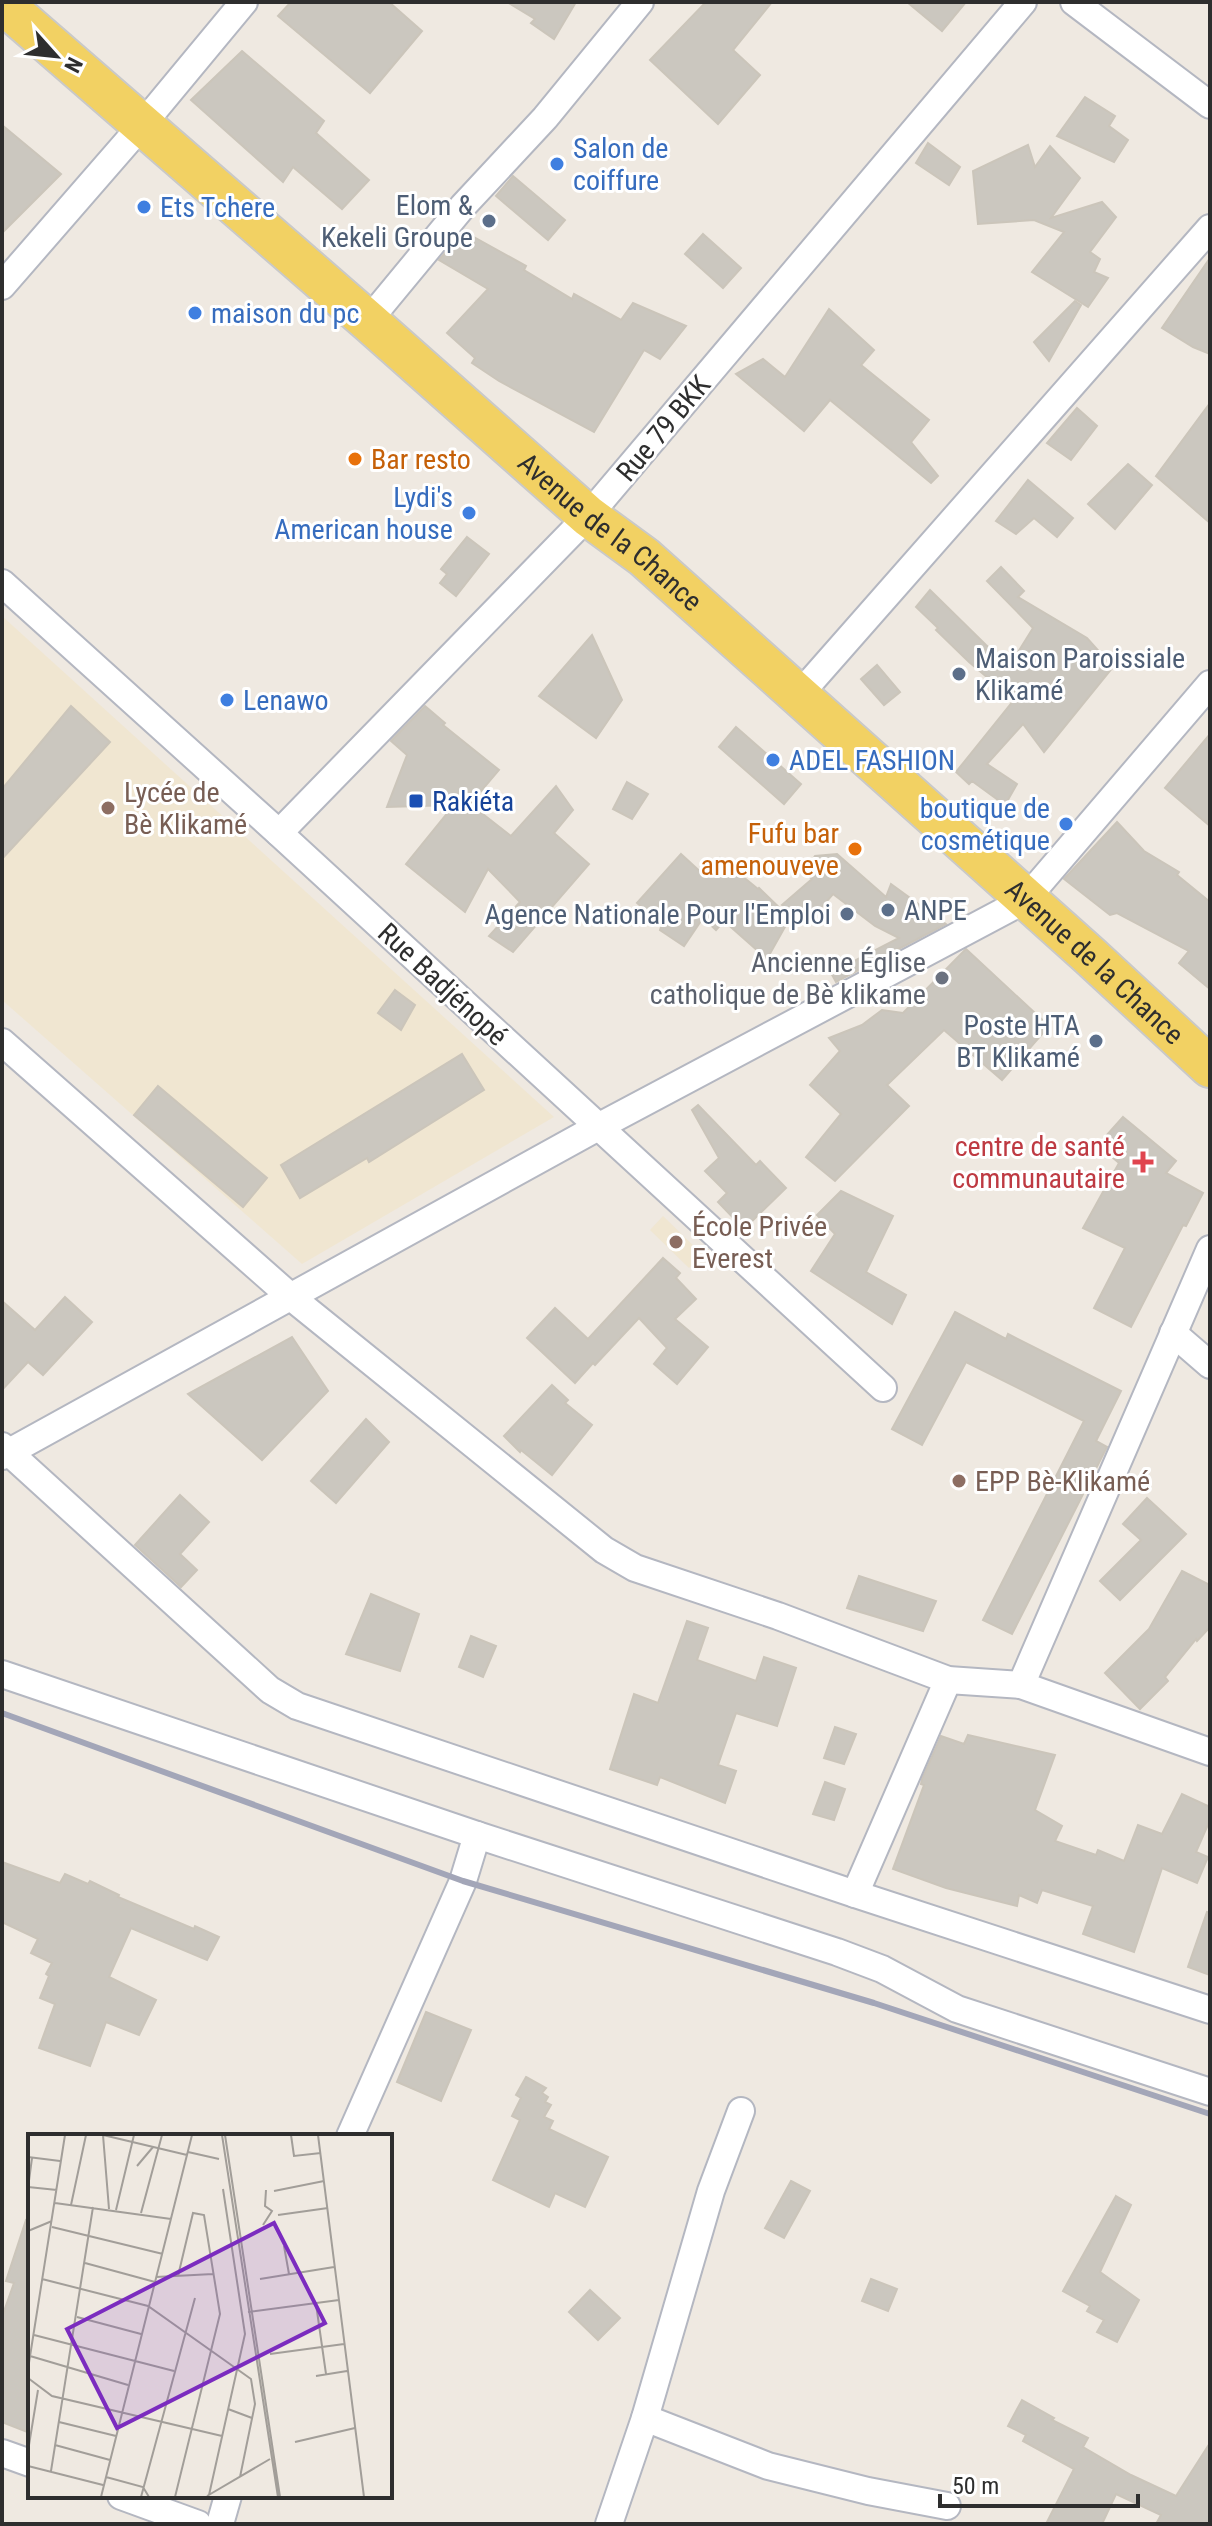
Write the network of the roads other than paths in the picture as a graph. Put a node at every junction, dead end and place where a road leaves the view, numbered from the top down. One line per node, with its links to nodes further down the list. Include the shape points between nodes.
1 (244, 2): 7 (street)
2 (640, 2): 10 (street)
3 (1023, 2): 11 (street, Rue 79 BKK)
4 (1074, 2): 6 (street)
5 (2, 3): 7 (main road, Avenue de la Chance)
6 (1210, 105)
7 (142, 125): 9 (street); 10 (main road, Avenue de la Chance)
8 (1210, 228): 14 (street)
9 (2, 286)
10 (368, 321): 11 (main road, Avenue de la Chance)
11 (588, 516): 14 (main road, Avenue de la Chance, via 644,557); 15 (street, Rue 79 BKK)
12 (2, 583): 15 (street, Rue Badjénopé)
13 (1210, 684): 16 (street)
14 (799, 695): 16 (main road, Avenue de la Chance)
15 (279, 833): 19 (street, Rue Badjénopé)
16 (1025, 900): 18 (main road, Avenue de la Chance); 19 (street)
17 (2, 1042): 21 (street)
18 (1210, 1067)
19 (598, 1127): 21 (street); 24 (street, Rue Badjénopé)
20 (1210, 1249): 22 (street)
21 (291, 1297): 25 (street); 27 (street, via 620,1560)
22 (1173, 1333): 23 (street); 28 (street)
23 (1210, 1365)
24 (883, 1388)
25 (5, 1451): 31 (street, via 284,1699)
26 (2, 1674): 30 (street)
27 (948, 1680): 28 (street); 31 (street)
28 (1021, 1685): 29 (street)
29 (1210, 1752)
30 (477, 1835): 33 (street, via 837,1952 957,2009); 35 (street, via 463,1881)
31 (855, 1894): 32 (street)
32 (1210, 2010)
33 (1210, 2092)
34 (741, 2111): 36 (street, via 711,2191)
35 (351, 2134)
36 (645, 2418): 41 (street, via 768,2466); 44 (street)
37 (2, 2453): 38 (street)
38 (28, 2462)
39 (126, 2498): 42 (street)
40 (227, 2498): 43 (street)
41 (947, 2506)
42 (198, 2524)
43 (220, 2524)
44 (609, 2524)

